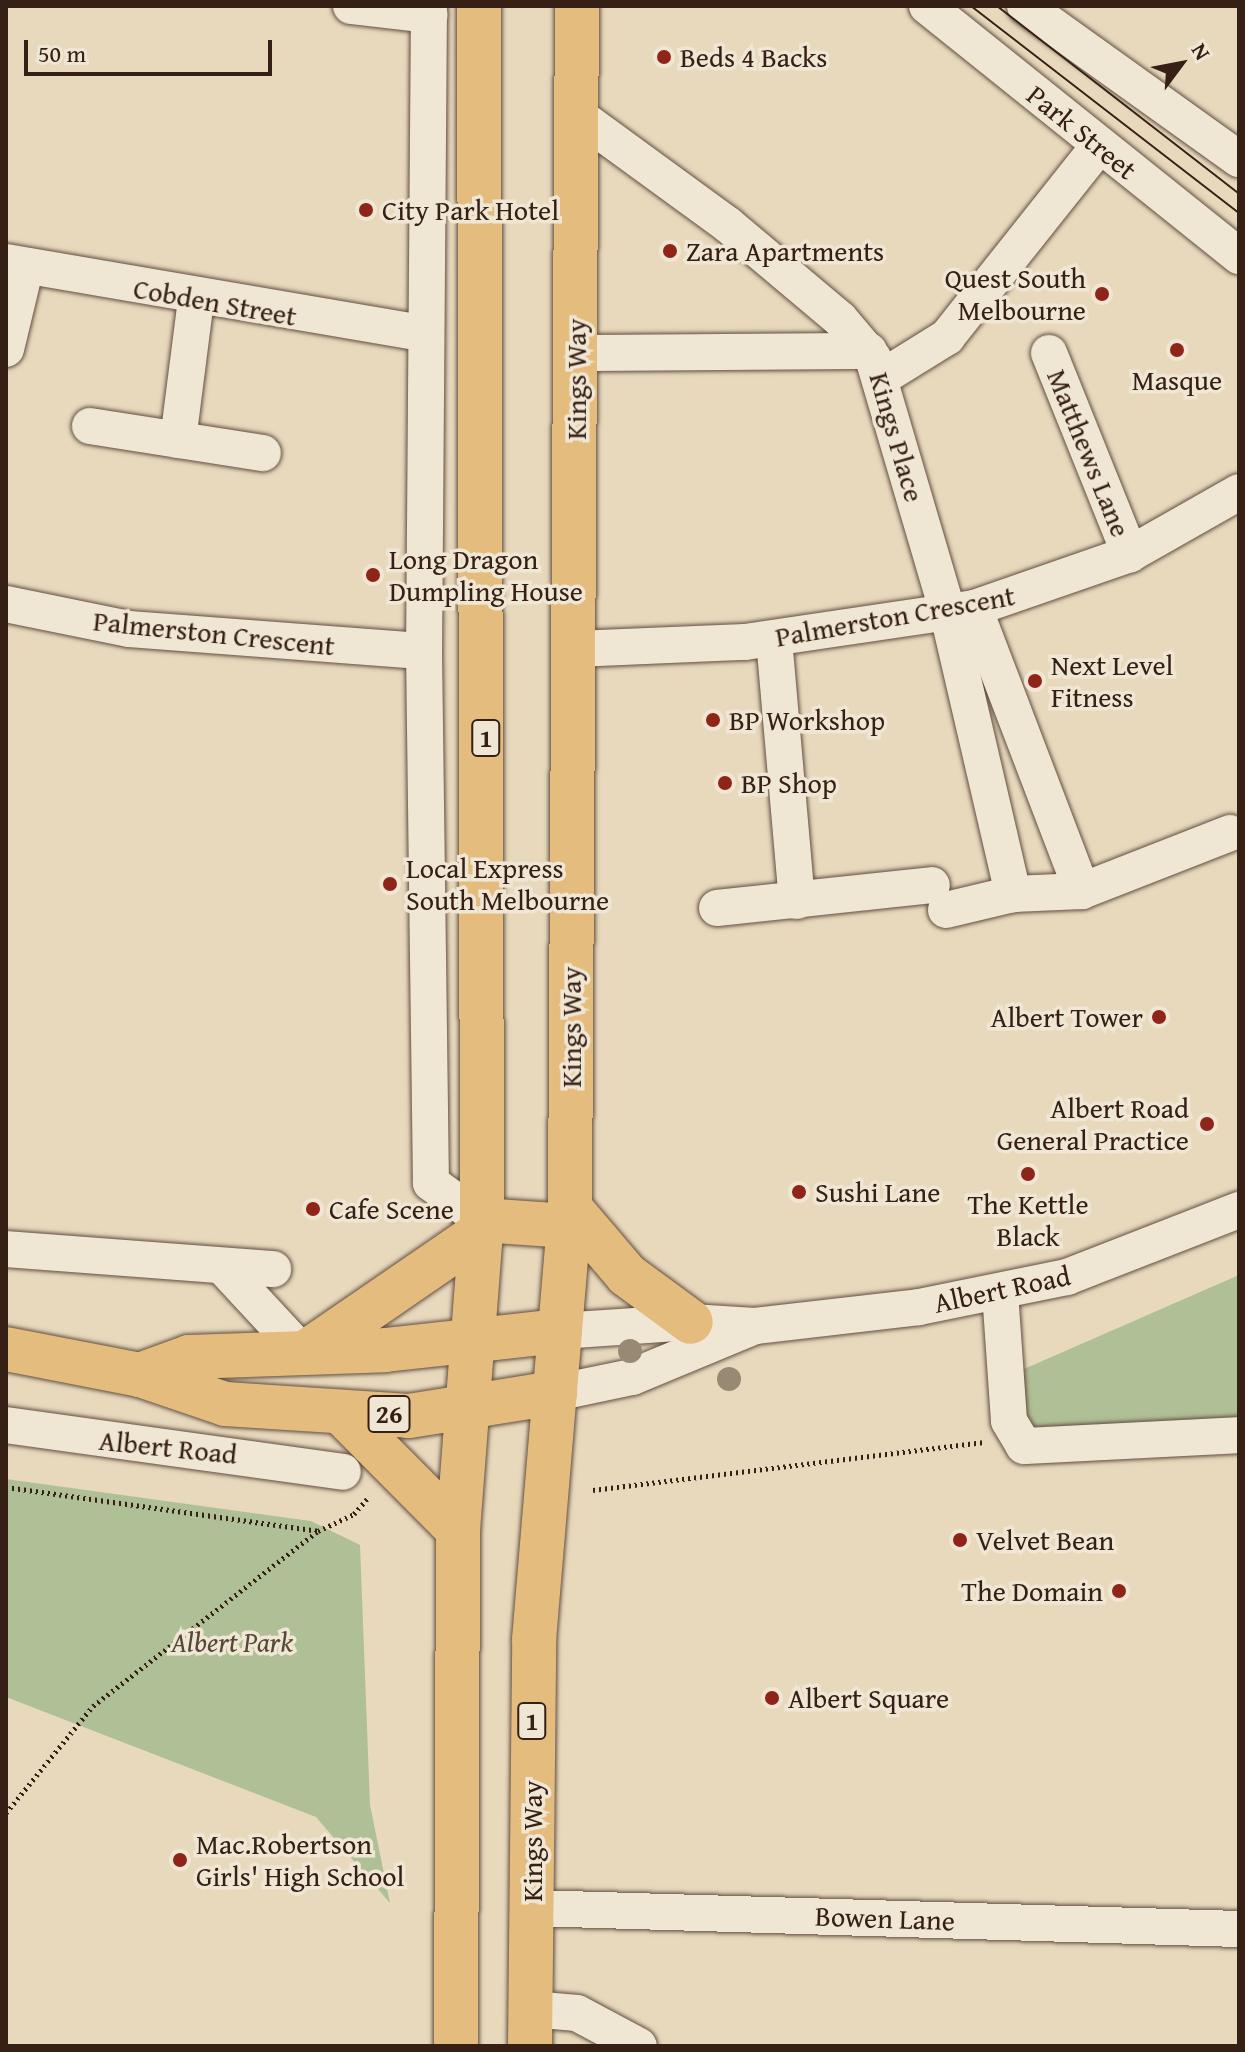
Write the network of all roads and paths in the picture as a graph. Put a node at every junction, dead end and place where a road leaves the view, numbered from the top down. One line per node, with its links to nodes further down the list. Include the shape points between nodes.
1 (352, 6): 6 (street)
2 (479, 6): 12 (main road, 1)
3 (577, 6): 7 (main road, Kings Way / 1)
4 (927, 6): 8 (street, Park Street)
5 (1025, 6): 9 (street)
6 (429, 11): 10 (street)
7 (576, 114): 17 (main road, Kings Way / 1); 19 (street, Kings Place, via 727,224)
8 (1098, 147): 11 (street, Park Street); 19 (street, via 947,337)
9 (1239, 159)
10 (426, 255): 12 (street); 15 (street)
11 (1239, 256)
12 (485, 257): 37 (main road, 1)
13 (16, 264): 14 (street, Cobden Street); 16 (street)
14 (196, 300): 15 (street, Cobden Street); 21 (street)
15 (426, 334): 29 (street)
16 (6, 349)
17 (576, 353): 19 (street); 28 (main road, Kings Way / 1)
18 (1049, 353): 24 (street, Matthews Lane)
19 (875, 364): 26 (street, Kings Place)
20 (90, 426): 21 (street)
21 (178, 440): 22 (street)
22 (263, 453)
23 (1239, 492): 24 (street, Palmerston Crescent)
24 (1130, 554): 26 (street, Palmerston Crescent)
25 (6, 604): 29 (street, Palmerston Crescent, via 144,630)
26 (960, 609): 27 (street, Palmerston Crescent); 31 (street); 32 (street)
27 (774, 639): 28 (street, Palmerston Crescent); 33 (street)
28 (575, 649): 36 (main road, Kings Way / 1)
29 (424, 651): 37 (street, via 431,1183)
30 (1230, 833): 31 (street)
31 (1082, 891): 32 (street)
32 (1013, 894): 33 (street)
33 (797, 901): 34 (street)
34 (717, 908)
35 (1239, 1210): 41 (street, Albert Road, via 1067,1277)
36 (569, 1217): 37 (main road); 42 (main road, via 627,1275); 44 (main road, Kings Way / 1)
37 (482, 1226): 45 (main road, 1); 47 (main road)
38 (6, 1249): 39 (street)
39 (223, 1267): 40 (street); 47 (street)
40 (273, 1269)
41 (1000, 1292): 43 (street, Albert Road); 54 (street)
42 (691, 1322): 43 (street, Albert Road); 44 (street, Albert Road)
43 (755, 1326): 49 (street, Albert Road, via 632,1377)
44 (560, 1331): 45 (main road, Albert Road / 26); 49 (main road, Kings Way / 1)
45 (473, 1341): 47 (main road, Albert Road / 26); 50 (main road, 1)
46 (6, 1349): 48 (main road, Albert Road / 26)
47 (304, 1351): 48 (main road, Albert Road / 26, via 189,1357)
48 (140, 1375): 51 (main road, Albert Road / 26, via 225,1404)
49 (555, 1393): 50 (main road, Albert Road); 63 (main road, Kings Way / 1, via 534,1640)
50 (467, 1409): 51 (main road, Albert Road / 26, via 409,1416); 60 (main road, 1)
51 (326, 1411): 55 (street, Albert Road); 60 (main road)
52 (6, 1425): 55 (street, Albert Road)
53 (1239, 1435): 54 (street, via 1037,1450)
54 (1015, 1438): 59 (path)
55 (263, 1457): 56 (street)
56 (343, 1472)
57 (377, 1486): 61 (path, via 354,1514)
58 (6, 1487): 61 (path)
59 (593, 1490)
60 (458, 1530): 66 (main road, 1)
61 (318, 1531): 62 (path, via 93,1706)
62 (6, 1813)
63 (532, 1908): 64 (street, Bowen Lane); 65 (main road, Kings Way / 1)
64 (1239, 1929)
65 (530, 2028): 67 (street, via 577,2013)
66 (456, 2046)
67 (639, 2046)

